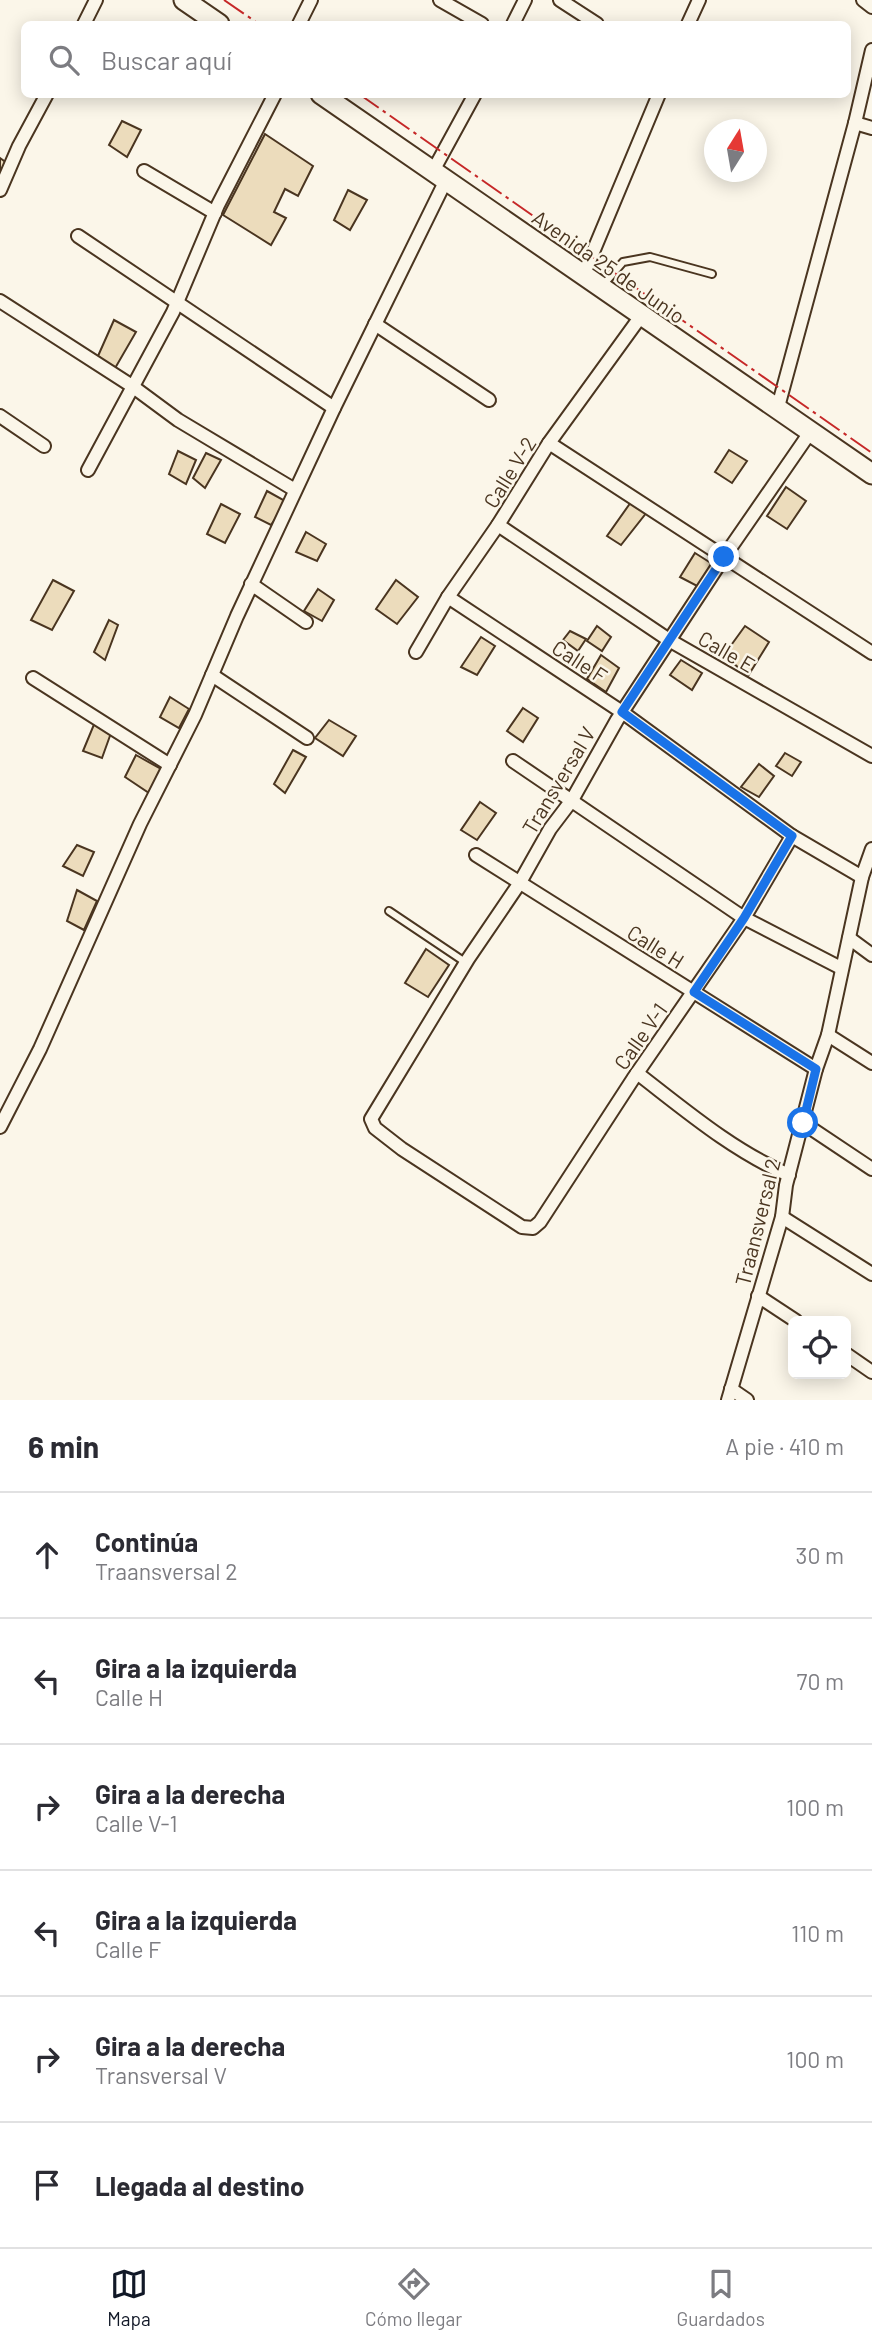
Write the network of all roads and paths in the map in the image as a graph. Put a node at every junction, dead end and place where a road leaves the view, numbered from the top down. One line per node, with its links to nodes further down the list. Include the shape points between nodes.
1 (96, 0): 10 (street)
2 (184, 0): 11 (highway)
3 (312, 0): 12 (street)
4 (440, 0): 13 (street)
5 (525, 0): 14 (street)
6 (560, 0): 15 (street)
7 (863, 0): 9 (street)
8 (698, 1): 16 (street)
9 (872, 7)
10 (86, 21)
11 (215, 21)
12 (301, 21)
13 (477, 21)
14 (514, 21)
15 (592, 21)
16 (689, 21)
17 (872, 50): 23 (street)
18 (45, 98): 27 (street)
19 (273, 98): 28 (street)
20 (327, 98): 26 (highway, Avenida 25 de Junio)
21 (473, 98): 26 (street)
22 (657, 98): 31 (street)
23 (855, 123): 24 (street); 39 (street)
24 (872, 128)
25 (144, 170): 28 (street)
26 (439, 176): 31 (highway, Avenida 25 de Junio); 36 (street)
27 (0, 190)
28 (215, 213): 33 (street)
29 (78, 236): 33 (street)
30 (712, 274): 32 (lane, via 650,257 623,262)
31 (583, 276): 32 (highway, Avenida 25 de Junio)
32 (600, 288): 35 (highway, Avenida 25 de Junio)
33 (177, 301): 37 (street); 40 (street)
34 (0, 302): 37 (street)
35 (641, 316): 39 (highway, Avenida 25 de Junio); 43 (street, Calle V-2)
36 (376, 324): 38 (street); 40 (street)
37 (132, 386): 45 (street); 47 (street, via 178,420)
38 (489, 400)
39 (778, 407): 42 (highway, Avenida 25 de Junio)
40 (334, 408): 47 (street)
41 (0, 416): 44 (street)
42 (811, 431): 46 (highway, Avenida 25 de Junio); 49 (street, Transversal V)
43 (549, 443): 48 (street, Calle V-2); 49 (street)
44 (44, 446)
45 (88, 470)
46 (872, 474)
47 (295, 491): 50 (street)
48 (498, 525): 51 (street, Calle V-2); 53 (street, Calle E)
49 (724, 557): 53 (street, Transversal V); 55 (street)
50 (251, 584): 52 (street); 56 (street)
51 (448, 597): 54 (street, Calle V-2); 58 (street, Calle F)
52 (306, 622)
53 (669, 639): 58 (street, Transversal V); 60 (street, Calle E)
54 (416, 652)
55 (872, 653)
56 (212, 674): 59 (street); 62 (street)
57 (33, 678): 62 (street)
58 (622, 712): 63 (street, Transversal V); 64 (street, Calle F)
59 (307, 738)
60 (872, 756)
61 (513, 761): 63 (street)
62 (170, 765): 80 (street, via 40,1049)
63 (572, 800): 68 (street, Transversal V); 70 (street)
64 (792, 836): 67 (street, Calle F); 70 (street, Calle V-1)
65 (871, 853): 67 (street, Traansversal 2)
66 (476, 855): 68 (street, Calle H)
67 (862, 877): 71 (street, Traansversal 2)
68 (519, 884): 73 (street, Transversal V); 75 (street, Calle H)
69 (389, 911): 73 (lane)
70 (744, 918): 74 (street); 75 (street, Calle V-1)
71 (849, 938): 72 (street); 74 (street, Traansversal 2)
72 (872, 954)
73 (466, 962): 81 (street, Transversal V)
74 (841, 968): 76 (street, Traansversal 2)
75 (694, 992): 78 (street, Calle H); 79 (street, Calle V-1)
76 (828, 1035): 77 (street); 78 (street, Traansversal 2)
77 (872, 1063)
78 (816, 1069): 82 (street, Traansversal 2)
79 (637, 1073): 81 (street, Calle V-1, via 533,1228 522,1227 401,1149 375,1128); 85 (street, via 761,1163)
80 (4, 1108): 83 (street)
81 (371, 1119)
82 (803, 1123): 84 (street); 85 (street, Traansversal 2)
83 (0, 1127)
84 (872, 1168)
85 (789, 1175): 86 (street, Traansversal 2)
86 (782, 1217): 87 (street); 88 (street, Traansversal 2)
87 (872, 1274)
88 (758, 1296): 89 (street); 92 (street, Traansversal 2)
89 (788, 1316)
90 (851, 1357): 91 (street)
91 (872, 1372)
92 (729, 1395): 93 (street)
93 (747, 1400)

